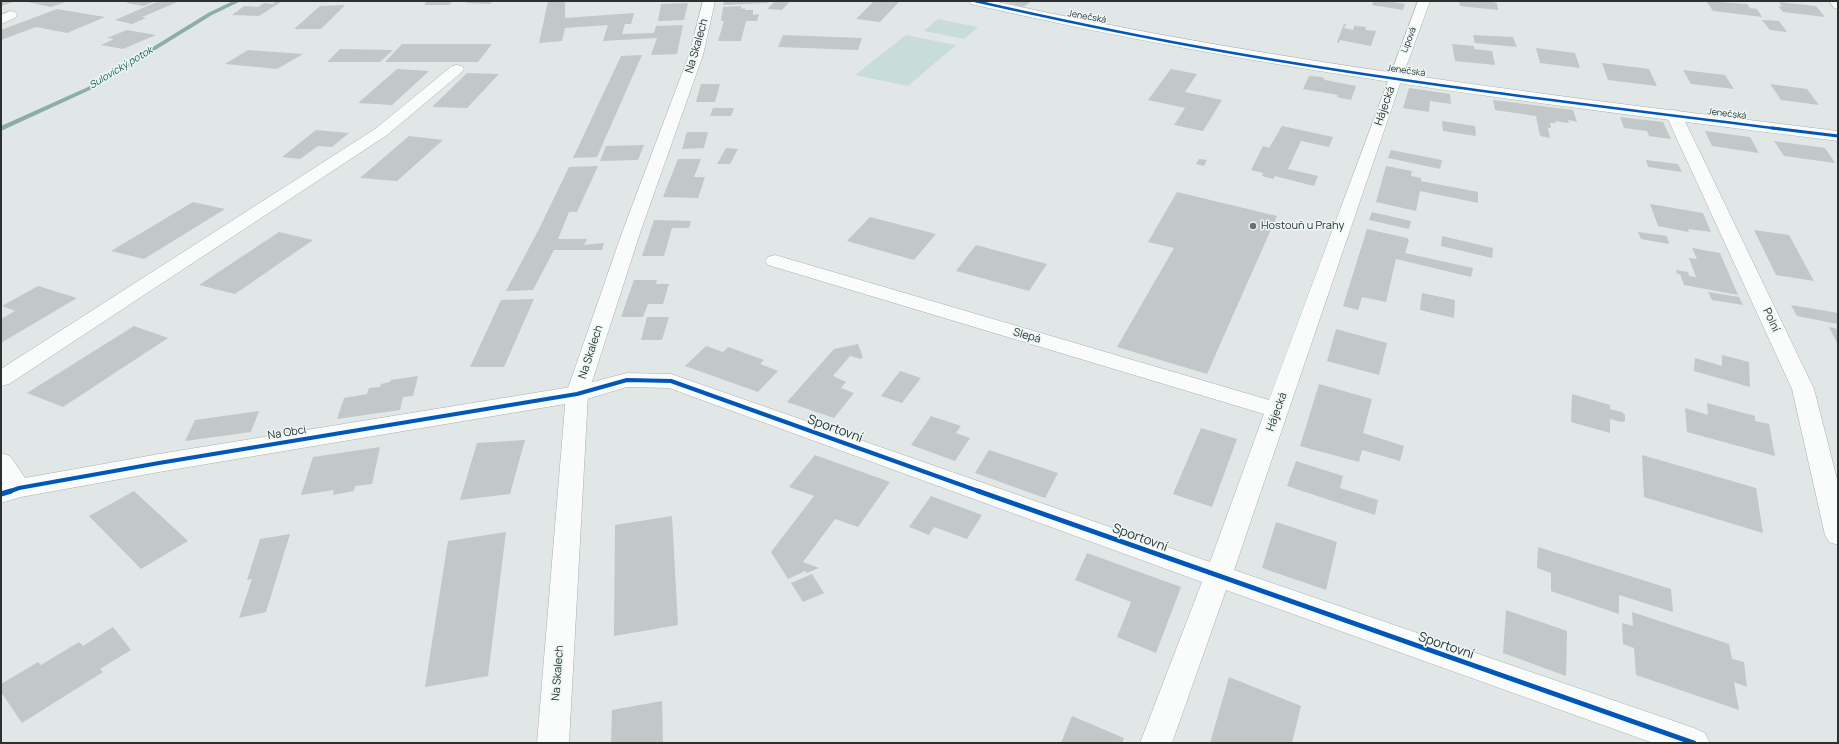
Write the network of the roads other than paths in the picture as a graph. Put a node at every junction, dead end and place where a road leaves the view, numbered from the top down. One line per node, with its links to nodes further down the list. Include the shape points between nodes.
1 (709, 1): 12 (street, Na Skalech, via 696,55 632,230)
2 (975, 1): 7 (street, Jenečská, via 1070,22)
3 (1424, 1): 7 (street, Lipová)
4 (1834, 1): 5 (lane)
5 (1838, 6)
6 (457, 69): 11 (street, via 381,132)
7 (1395, 78): 8 (street, Jenečská); 13 (street, Hájecká)
8 (1674, 116): 9 (street, Jenečská); 16 (street, Polní, via 1803,389)
9 (1838, 136)
10 (775, 261): 13 (street, Slepá)
11 (1, 379)
12 (577, 394): 15 (street, Na Obci, via 166,461); 17 (street, Sportovní, via 628,380 670,381); 18 (street, Na Skalech)
13 (1278, 410): 17 (street, Hájecká)
14 (1, 462): 15 (street)
15 (10, 491)
16 (1838, 535)
17 (1218, 576): 19 (street, Hájecká); 20 (street, Sportovní)
18 (553, 743)
19 (1156, 743)
20 (1694, 743)

